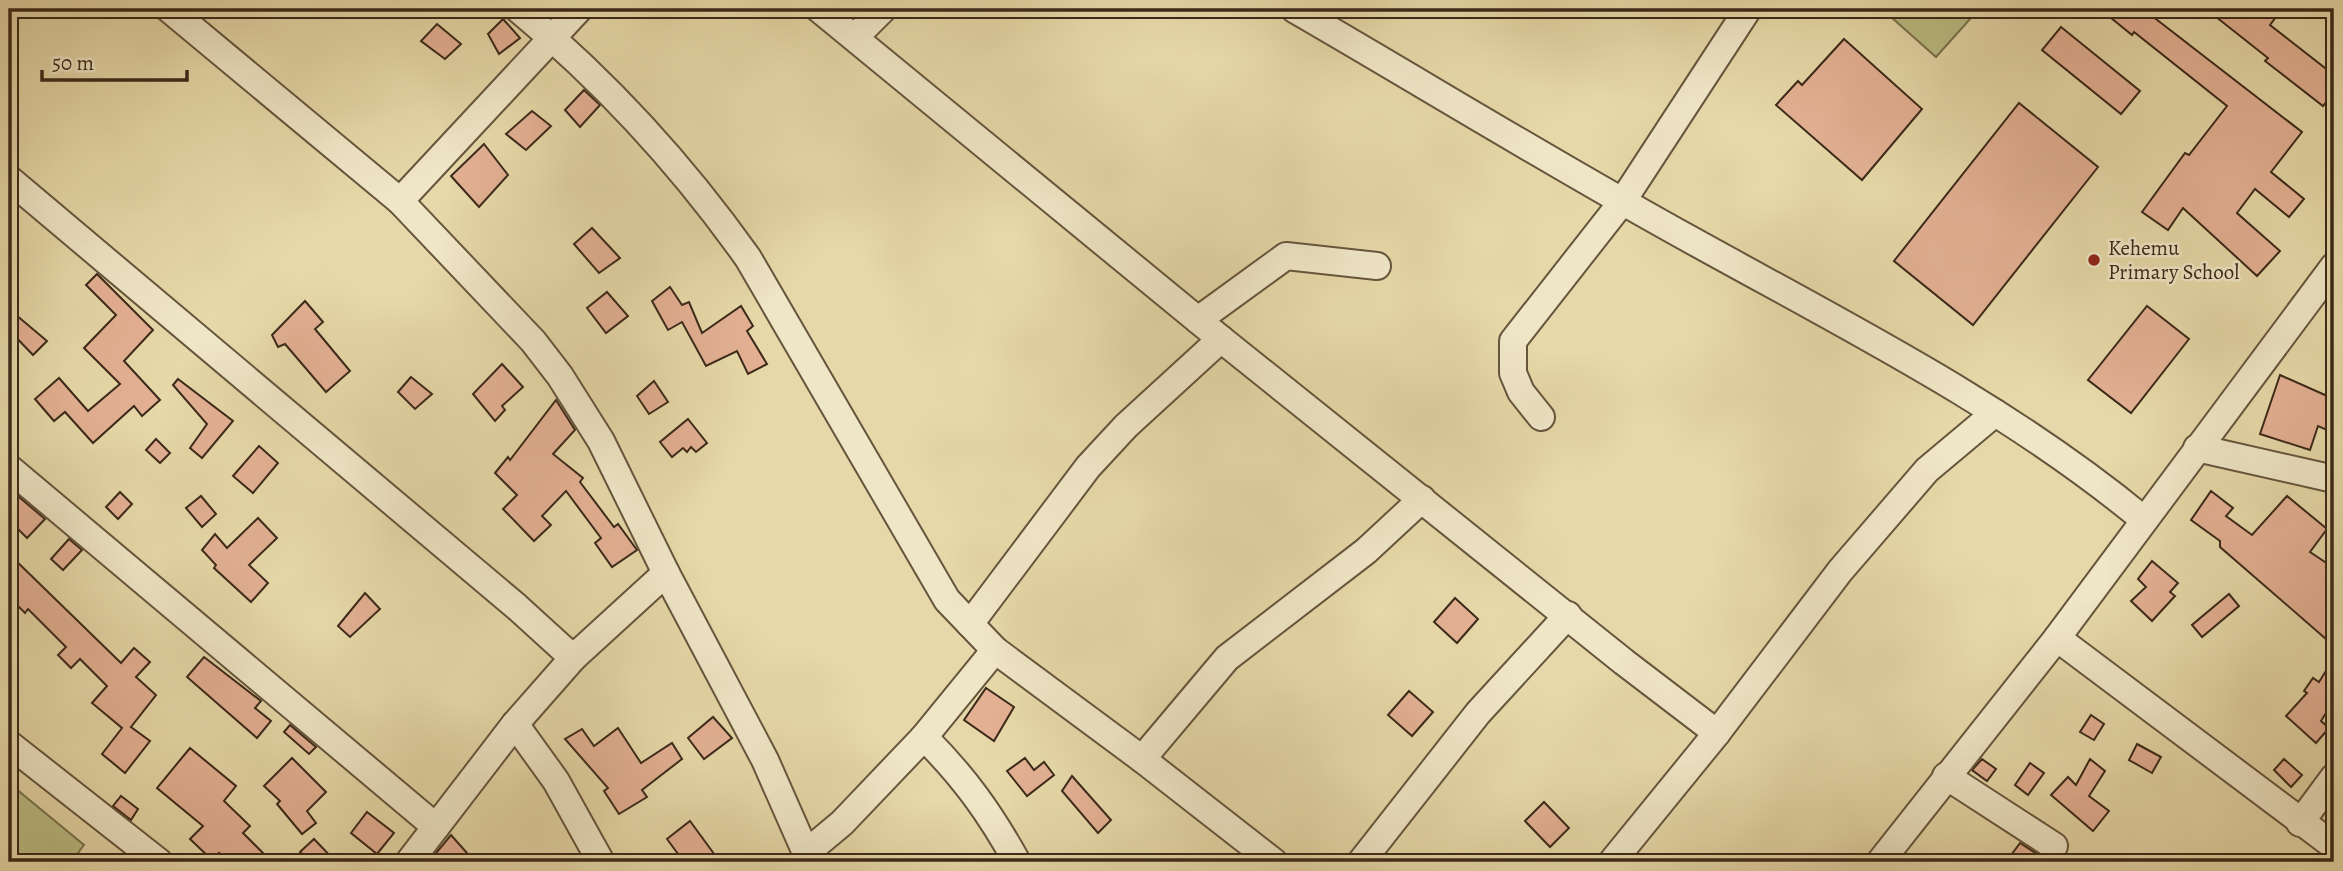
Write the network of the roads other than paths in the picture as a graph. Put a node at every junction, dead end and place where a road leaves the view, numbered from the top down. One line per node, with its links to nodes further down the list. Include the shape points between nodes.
1 (169, 9): 11 (street)
2 (518, 9): 8 (street)
3 (579, 9): 8 (street)
4 (819, 9): 9 (street)
5 (883, 9): 9 (street)
6 (1294, 9): 12 (street)
7 (1745, 10): 12 (street)
8 (552, 37): 11 (street); 26 (street, via 639,121 748,258 925,566)
9 (855, 37): 15 (street)
10 (9, 179): 29 (street)
11 (400, 201): 24 (street, via 561,376 601,441)
12 (1622, 202): 17 (street, via 1909,358); 18 (street, via 1513,341 1513,373)
13 (1377, 266): 15 (street, via 1286,256)
14 (2334, 266): 19 (street)
15 (1198, 320): 16 (street)
16 (1221, 339): 22 (street); 26 (street, via 1088,467)
17 (1995, 413): 23 (street, via 2088,473); 31 (street, via 1927,470 1840,570)
18 (1541, 417)
19 (2197, 448): 21 (street); 23 (street)
20 (9, 468): 38 (street)
21 (2334, 480)
22 (1422, 499): 25 (street); 34 (street, via 1366,551 1227,658)
23 (2144, 519): 27 (street)
24 (666, 573): 29 (street); 41 (street, via 765,760)
25 (1568, 615): 31 (street); 47 (street, via 1478,713)
26 (970, 624): 28 (street)
27 (2057, 638): 35 (street); 37 (street)
28 (995, 650): 32 (street); 34 (street)
29 (573, 658): 30 (street)
30 (515, 724): 38 (street); 44 (street, via 556,781)
31 (1717, 733): 48 (street)
32 (924, 737): 41 (street); 45 (street, via 986,807)
33 (9, 744): 42 (street)
34 (1142, 758): 46 (street)
35 (1946, 776): 39 (street); 49 (street)
36 (2334, 777): 37 (street)
37 (2300, 823): 40 (street)
38 (436, 827): 43 (street)
39 (2054, 846)
40 (2334, 846)
41 (808, 858)
42 (159, 862)
43 (409, 862)
44 (601, 862)
45 (1017, 862)
46 (1274, 862)
47 (1361, 862)
48 (1612, 862)
49 (1881, 862)

